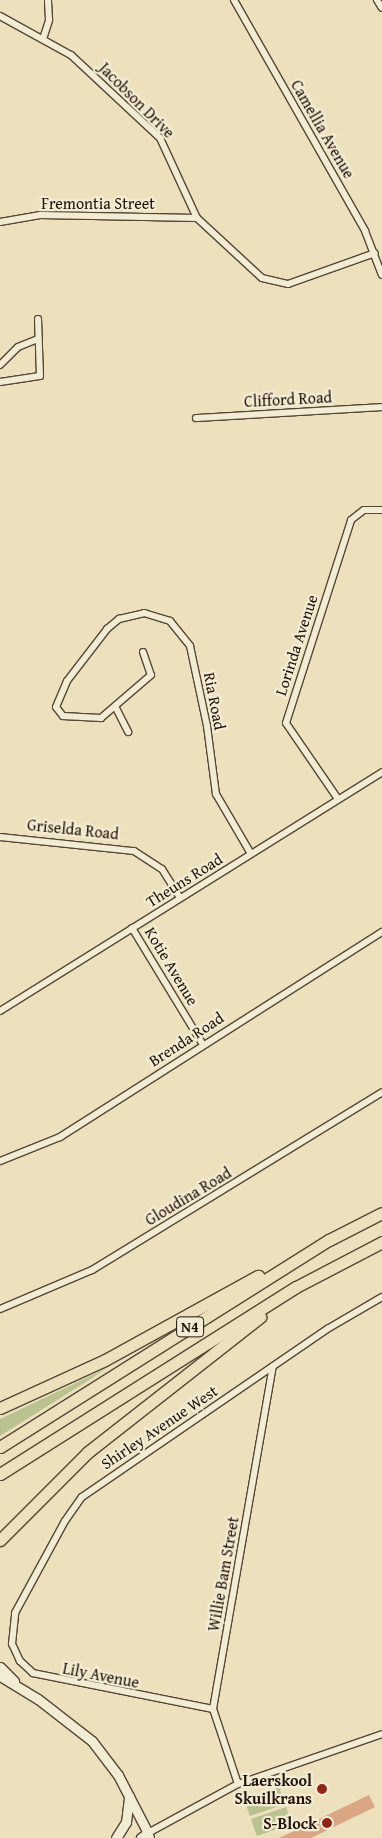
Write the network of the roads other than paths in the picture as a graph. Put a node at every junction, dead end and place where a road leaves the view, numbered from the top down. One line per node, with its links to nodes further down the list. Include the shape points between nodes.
1 (48, 0): 6 (street, via 49,20)
2 (234, 0): 9 (street, Camellia Avenue)
3 (377, 0): 4 (street)
4 (382, 8)
5 (0, 16): 6 (street, Jacobson Drive)
6 (43, 39): 7 (street, Jacobson Drive, via 81,64 160,138)
7 (197, 218): 8 (street, Fremontia Street, via 40,215); 9 (street, Jacobson Drive, via 262,278 275,283 288,284)
8 (0, 222)
9 (375, 254): 10 (street, Camellia Avenue)
10 (382, 275)
11 (38, 319): 12 (street)
12 (38, 339): 13 (street, via 18,347); 14 (street, via 38,377)
13 (0, 364)
14 (0, 382)
15 (382, 407): 16 (street, Clifford Road)
16 (196, 418)
17 (382, 510): 22 (street, Lorinda Avenue, via 364,510 349,525 286,723)
18 (143, 652): 19 (street, via 150,675)
19 (116, 708): 20 (street); 24 (street, Ria Road, via 91,720 63,716 55,704 61,689 107,628 131,613 144,613 170,621 181,630 190,646 208,726 216,794)
20 (128, 732)
21 (382, 772): 22 (street, Theuns Road)
22 (338, 799): 24 (street, Theuns Road)
23 (0, 837): 25 (street, Griselda Road, via 123,847 152,860)
24 (251, 854): 25 (street, Theuns Road)
25 (180, 898): 26 (street, Theuns Road)
26 (132, 928): 28 (street, Theuns Road); 29 (street, Kotie Avenue)
27 (382, 932): 29 (street, Brenda Road)
28 (0, 1010)
29 (203, 1044): 31 (street, Brenda Road, via 60,1137)
30 (382, 1092): 37 (street, Gloudina Road, via 92,1270)
31 (0, 1161)
32 (382, 1213): 33 (highway, N4)
33 (329, 1240): 39 (highway, via 105,1360); 40 (highway, N4)
34 (382, 1242): 35 (highway, N4)
35 (296, 1287): 41 (highway, N4); 42 (highway, via 88,1452)
36 (382, 1297): 38 (street, Shirley Avenue West)
37 (0, 1309)
38 (274, 1366): 43 (street, Shirley Avenue West, via 82,1497 24,1594); 47 (street, Willie Bam Street)
39 (0, 1408)
40 (0, 1447)
41 (0, 1474)
42 (0, 1540)
43 (11, 1633): 47 (street, Lily Avenue, via 20,1661 44,1678)
44 (0, 1667): 46 (main road)
45 (0, 1676): 46 (main road)
46 (17, 1685): 50 (main road, via 92,1741)
47 (213, 1709): 49 (street, Willie Bam Street)
48 (382, 1734): 49 (street)
49 (238, 1784): 51 (street)
50 (129, 1795): 51 (main road); 52 (main road, via 126,1822)
51 (147, 1836)
52 (116, 1838)

